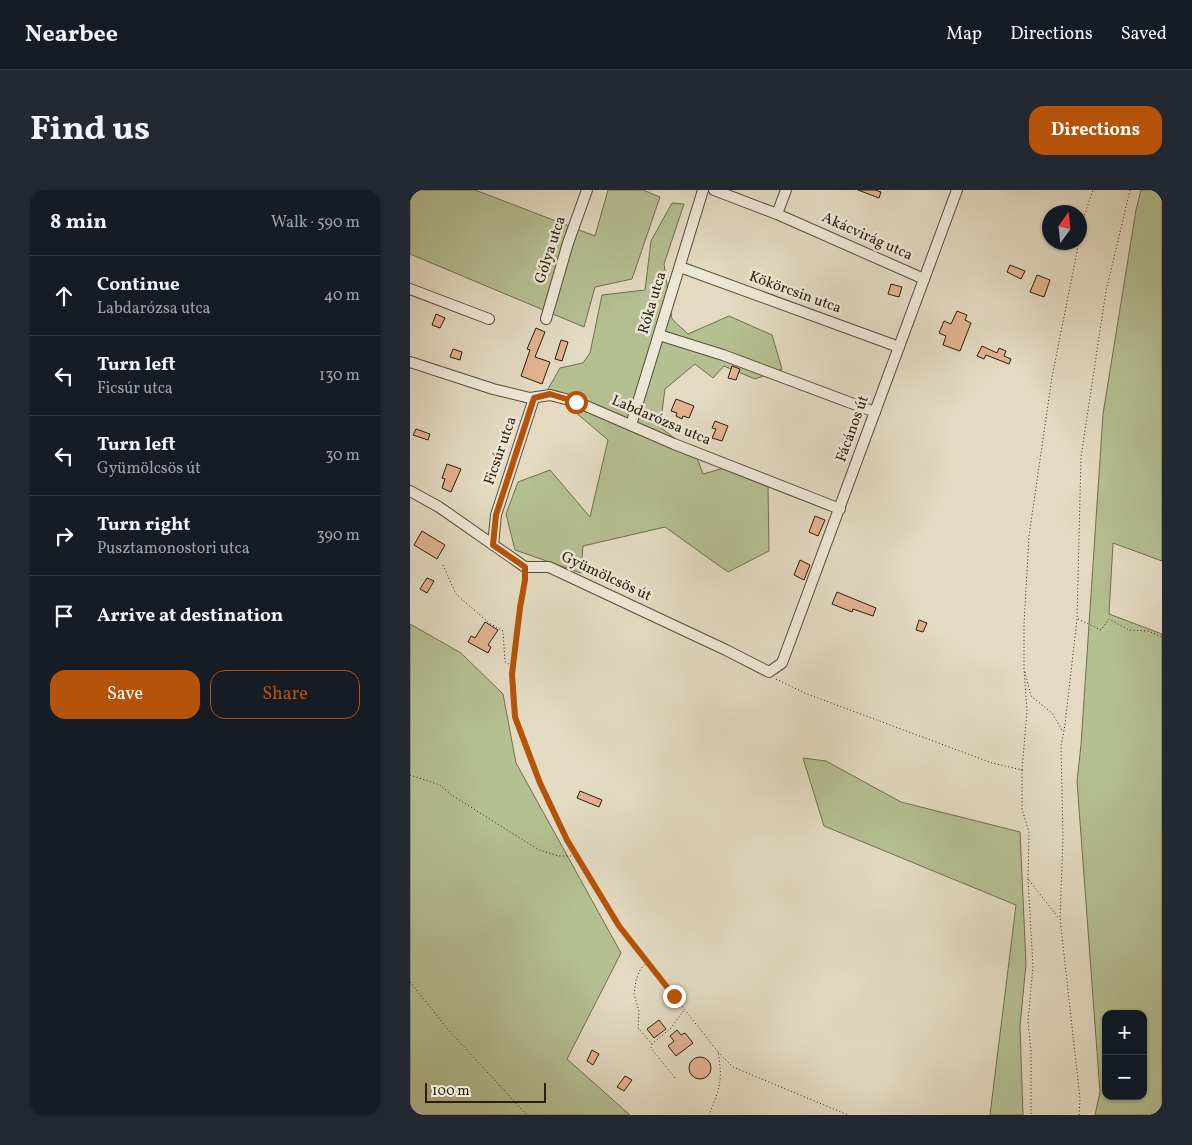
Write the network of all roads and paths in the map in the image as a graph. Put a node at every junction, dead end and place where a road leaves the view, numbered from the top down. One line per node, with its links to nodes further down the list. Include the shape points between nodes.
1 (587, 190): 15 (street, Gólya utca)
2 (704, 190): 11 (street, Róka utca)
3 (714, 190): 9 (street, Akácvirág utca)
4 (786, 190): 9 (street)
5 (957, 190): 12 (street, Fácános út)
6 (1093, 190): 8 (path)
7 (1130, 190): 27 (path, via 1106,292 1081,457)
8 (1087, 209)
9 (776, 214): 12 (street, Akácvirág utca)
10 (1077, 250): 30 (path, via 1052,377 1029,536)
11 (680, 267): 16 (street, Róka utca); 17 (street, Kökörcsin utca)
12 (924, 279): 17 (street, Fácános út)
13 (410, 289): 14 (street)
14 (488, 319)
15 (546, 319)
16 (659, 335): 20 (street); 21 (street, Róka utca)
17 (899, 347): 20 (street, Fácános út)
18 (410, 362): 19 (street, Labdarózsa utca, via 493,389)
19 (534, 398): 21 (street, Labdarózsa utca, via 550,394); 24 (street, Ficsúr utca, via 496,515)
20 (875, 412): 23 (street, Fácános út)
21 (631, 425): 23 (street, Labdarózsa utca)
22 (410, 491): 24 (street, via 439,506)
23 (840, 509): 31 (street, Fácános út, via 782,663)
24 (493, 545): 26 (street)
25 (443, 565): 29 (path, via 456,594 503,631 506,662)
26 (525, 567): 29 (path); 31 (street, Gyümölcsös út, via 549,567)
27 (1077, 619): 28 (path, via 1101,630 1109,619 1129,630 1148,631); 32 (path)
28 (1162, 637)
29 (513, 666): 35 (path, via 515,717 540,783)
30 (1024, 669): 32 (path, via 1032,696 1052,713); 33 (path, via 1027,710)
31 (768, 672): 33 (path, via 777,680 807,694 992,763)
32 (1064, 734): 37 (path, via 1061,746 1063,838)
33 (1022, 770): 36 (path, via 1022,809 1029,832)
34 (410, 775): 35 (path, via 440,785 539,850 559,856)
35 (577, 856): 38 (path, via 619,926)
36 (1028, 878): 37 (path); 47 (path, via 1033,966 1028,1022)
37 (1060, 918): 48 (path, via 1080,1099)
38 (647, 962): 40 (path); 41 (path, via 640,970 634,994 640,1011 638,1028)
39 (410, 982): 44 (path)
40 (684, 1010): 41 (path, via 671,1028); 42 (path)
41 (652, 1044): 43 (path, via 651,1048)
42 (718, 1052): 45 (path, via 722,1074); 46 (path, via 733,1067)
43 (674, 1078)
44 (527, 1115)
45 (709, 1115)
46 (848, 1115)
47 (1031, 1115)
48 (1079, 1115)

